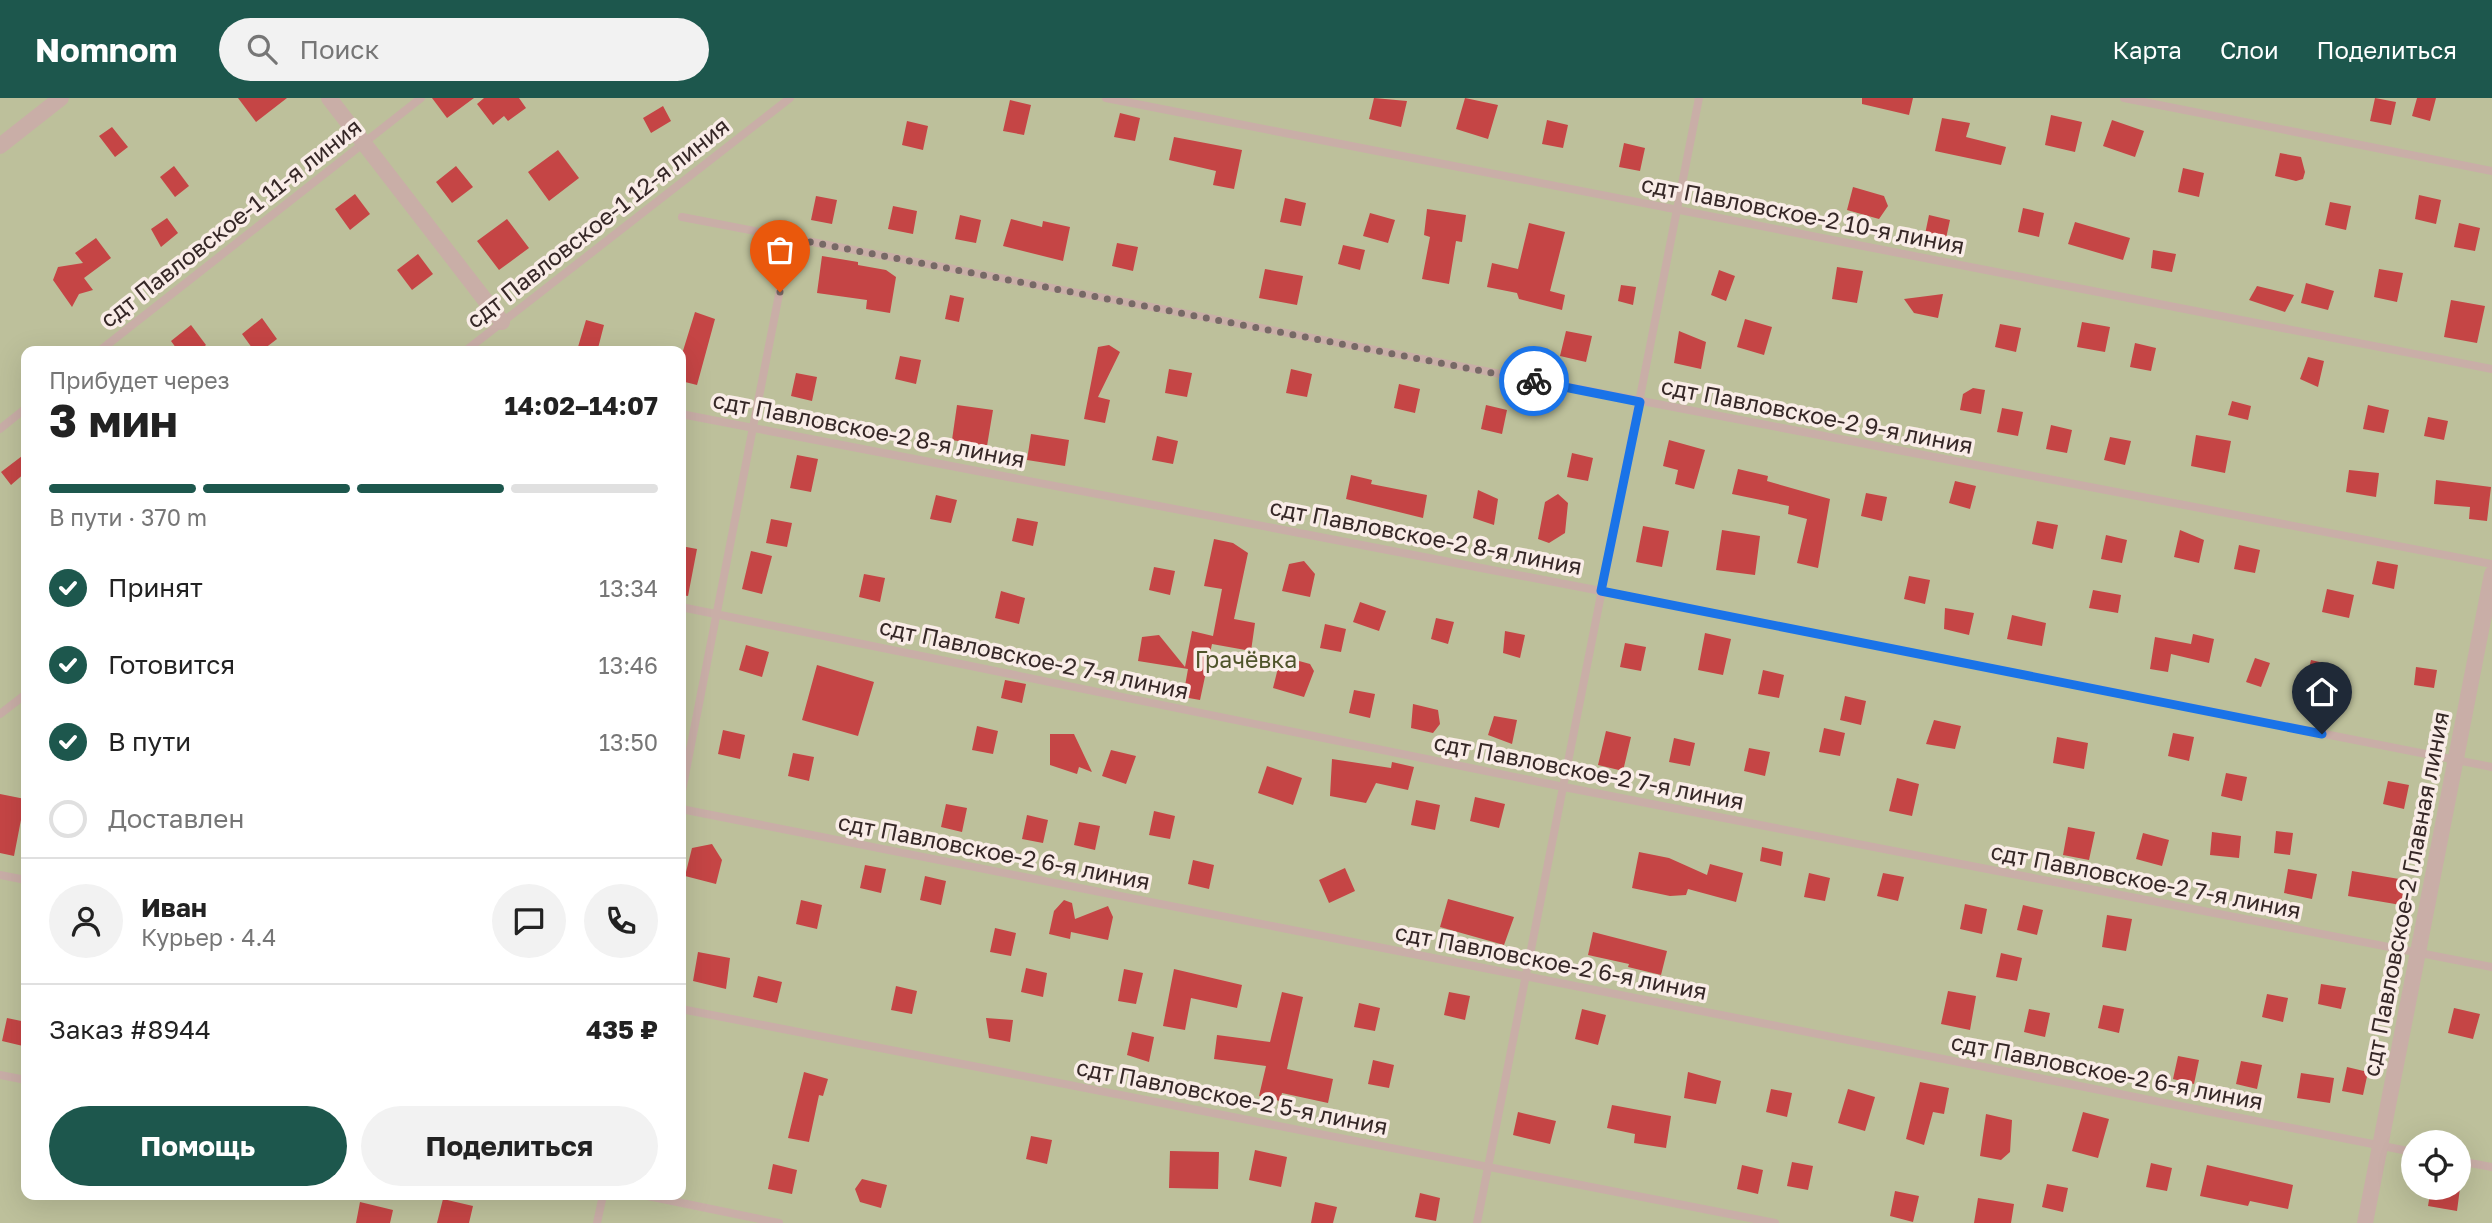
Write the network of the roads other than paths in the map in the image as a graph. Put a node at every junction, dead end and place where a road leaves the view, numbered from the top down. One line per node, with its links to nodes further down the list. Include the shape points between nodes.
1 (61, 98): 9 (street)
2 (329, 98): 8 (street)
3 (421, 98): 8 (lane, сдт Павловское-1 11-я линия)
4 (790, 98): 14 (lane, сдт Павловское-1 12-я линия)
5 (1107, 98): 11 (lane, сдт Павловское-2 10-я линия)
6 (1699, 98): 11 (lane)
7 (2124, 98): 10 (lane)
8 (364, 142): 14 (street); 15 (lane, сдт Павловское-1 11-я линия)
9 (0, 146)
10 (2492, 172)
11 (1677, 210): 17 (lane, сдт Павловское-2 10-я линия); 18 (lane)
12 (682, 217): 13 (lane, сдт Павловское-2 9-я линия)
13 (790, 238): 18 (lane, сдт Павловское-2 9-я линия); 21 (lane)
14 (502, 322): 16 (lane, сдт Павловское-1 12-я линия)
15 (106, 346)
16 (472, 346)
17 (2492, 369)
18 (1640, 402): 23 (lane, сдт Павловское-2 9-я линия); 25 (lane)
19 (21, 412): 22 (lane)
20 (686, 415): 21 (lane, сдт Павловское-2 8-я линия)
21 (755, 427): 25 (lane, сдт Павловское-2 8-я линия); 27 (lane)
22 (0, 429)
23 (2492, 564)
24 (2492, 574): 30 (street, сдт Павловское-2 Главная линия)
25 (1601, 591): 30 (lane, сдт Павловское-2 8-я линия); 33 (lane)
26 (686, 608): 27 (lane, сдт Павловское-2 7-я линия)
27 (716, 614): 32 (lane); 33 (lane, сдт Павловское-2 7-я линия)
28 (21, 698): 29 (lane)
29 (0, 714)
30 (2456, 761): 31 (lane, сдт Павловское-2 8-я линия); 37 (street, сдт Павловское-2 Главная линия)
31 (2492, 767)
32 (686, 770)
33 (1564, 788): 37 (lane, сдт Павловское-2 7-я линия); 39 (lane)
34 (686, 810): 39 (lane, сдт Павловское-2 6-я линия)
35 (0, 875): 36 (lane)
36 (21, 879)
37 (2418, 953): 38 (lane, сдт Павловское-2 7-я линия); 43 (street, сдт Павловское-2 Главная линия)
38 (2492, 967)
39 (1525, 977): 43 (lane, сдт Павловское-2 6-я линия); 46 (lane)
40 (686, 1010): 46 (lane, сдт Павловское-2 5-я линия)
41 (0, 1075): 42 (lane)
42 (21, 1079)
43 (2380, 1146): 44 (lane, сдт Павловское-2 6-я линия); 54 (street, сдт Павловское-2 Главная линия)
44 (2401, 1150)
45 (2471, 1163): 47 (lane)
46 (1487, 1167): 52 (lane); 53 (lane, сдт Павловское-2 5-я линия)
47 (2492, 1167)
48 (602, 1200): 50 (lane)
49 (667, 1200): 51 (lane)
50 (597, 1223)
51 (779, 1223)
52 (1476, 1223)
53 (1775, 1223)
54 (2365, 1223)

